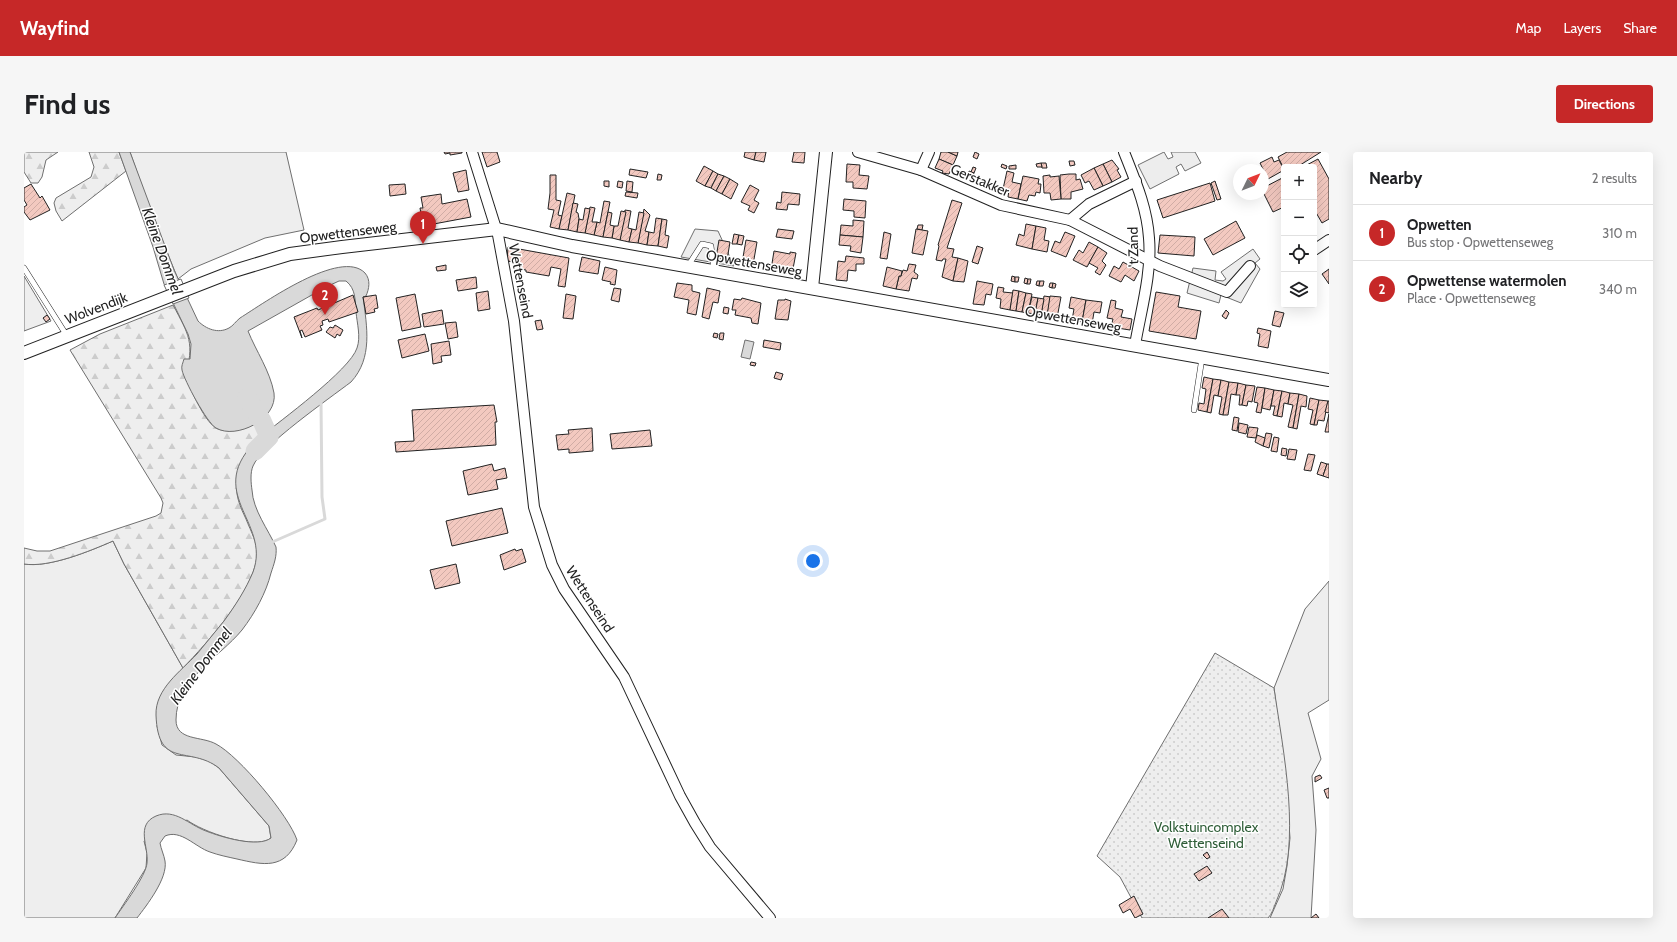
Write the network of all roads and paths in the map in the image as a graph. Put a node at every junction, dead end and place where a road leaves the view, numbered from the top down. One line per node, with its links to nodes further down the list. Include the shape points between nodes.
1 (472, 152): 9 (street, Wettenseind)
2 (826, 152): 17 (street)
3 (858, 152): 6 (street, Gerstakker)
4 (929, 152): 6 (street)
5 (1124, 152): 7 (street, 't Zand)
6 (921, 170): 8 (street, Gerstakker, via 1001,205)
7 (1136, 181): 8 (street, via 1089,204); 12 (street, 't Zand, via 1146,213)
8 (1070, 220): 12 (street, Gerstakker)
9 (497, 229): 14 (street, Opwettenseweg, via 572,246); 18 (street, Opwettenseweg, via 290,254); 25 (street, Wettenseind, via 514,321 534,507 552,565 564,589 624,677 695,824 710,847)
10 (1329, 240): 11 (street)
11 (1317, 248)
12 (1149, 260): 13 (street, Gerstakker, via 1227,292); 20 (street, 't Zand)
13 (1250, 266)
14 (688, 267): 16 (street, Opwettenseweg); 16 (lane, via 702,244 711,246)
15 (24, 268): 19 (lane)
16 (714, 271): 17 (street, Opwettenseweg)
17 (812, 288): 20 (street, Opwettenseweg)
18 (177, 292): 19 (street, Wolvendijk)
19 (66, 336): 21 (street, Wolvendijk)
20 (1136, 345): 22 (street, Opwettenseweg)
21 (24, 353)
22 (1202, 356): 23 (street, Opwettenseweg); 24 (lane)
23 (1329, 380)
24 (1194, 410)
25 (770, 918)

